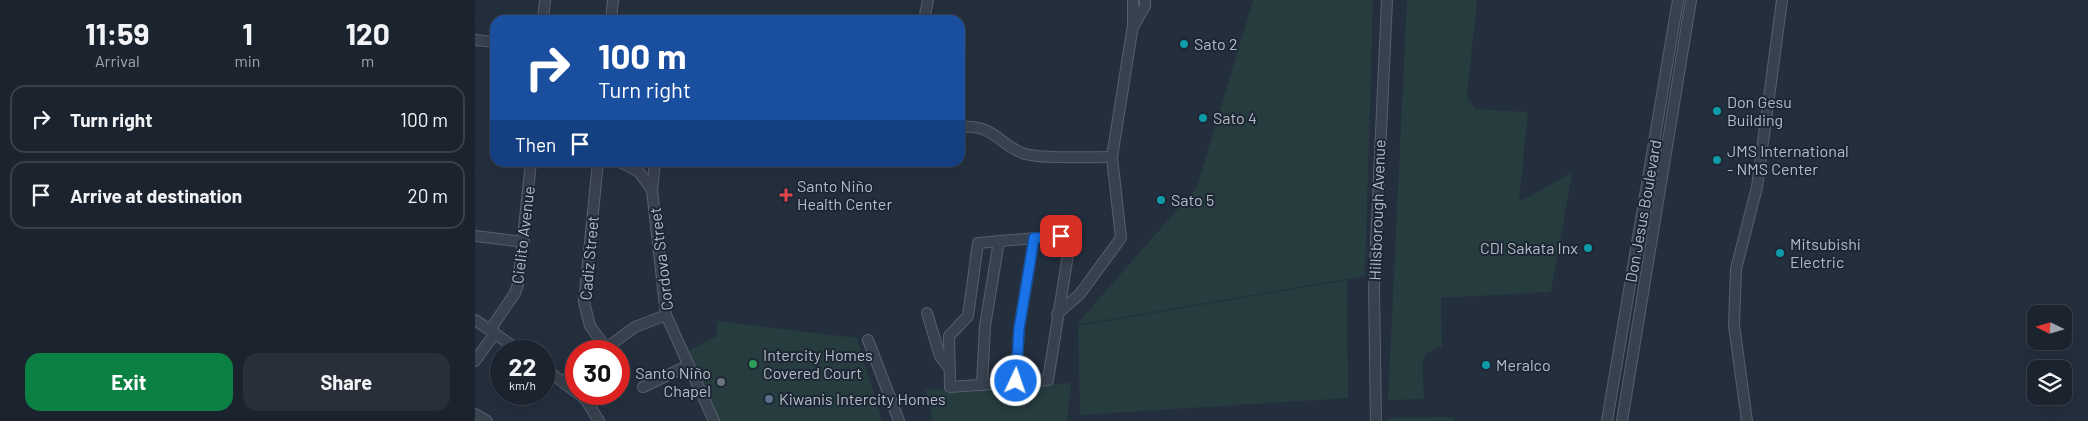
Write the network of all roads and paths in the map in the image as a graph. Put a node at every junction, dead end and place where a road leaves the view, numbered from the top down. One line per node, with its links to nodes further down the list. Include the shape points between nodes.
1 (545, 0): 10 (street)
2 (613, 0): 11 (street)
3 (927, 0): 12 (street)
4 (1133, 0): 13 (street)
5 (1145, 0): 13 (street, via 1145,6)
6 (1387, 0): 56 (street, Hillsborough Avenue, via 1374,288)
7 (1678, 0): 18 (street, Don Jesus Boulevard)
8 (1691, 0): 19 (street, Don Jesus Boulevard)
9 (1782, 0): 59 (street, via 1757,187 1736,269 1734,332)
10 (544, 15)
11 (612, 15)
12 (925, 15)
13 (1133, 26): 17 (street)
14 (475, 40): 15 (street)
15 (490, 42)
16 (965, 126): 17 (street, via 983,127 1011,148 1027,155)
17 (1112, 157): 30 (street, via 1121,238)
18 (1652, 159): 19 (street); 57 (street, Don Jesus Boulevard)
19 (1665, 162): 58 (street, Don Jesus Boulevard)
20 (530, 167): 28 (street, Cielito Avenue)
21 (598, 167): 39 (street, Cadiz Street, via 584,302 590,326)
22 (630, 167): 24 (street, Cordova Street, via 639,172)
23 (655, 167): 24 (street)
24 (653, 190): 33 (street, Cordova Street)
25 (475, 236): 28 (street)
26 (1034, 238): 27 (street); 29 (street, via 1061,236 1069,248); 47 (street, via 1019,329)
27 (999, 241): 36 (street, via 979,243 968,316); 48 (street, via 985,326)
28 (523, 242): 35 (street, Cielito Avenue, via 515,293)
29 (1065, 282): 30 (street); 32 (street)
30 (1080, 294): 32 (street)
31 (927, 313): 37 (street)
32 (1057, 314): 47 (street, via 1048,380)
33 (666, 315): 40 (street, via 635,327); 43 (street, Cordova Street)
34 (475, 320): 35 (street)
35 (493, 332): 38 (street); 42 (street, Cielito Avenue)
36 (949, 336): 37 (street); 44 (street)
37 (934, 337): 44 (street, via 940,356)
38 (504, 340)
39 (598, 340)
40 (616, 340)
41 (870, 344): 55 (street)
42 (475, 361)
43 (689, 365): 49 (street); 54 (street, Cordova Street)
44 (950, 369): 48 (street, via 950,387)
45 (555, 375): 46 (street)
46 (564, 381)
47 (1016, 381): 48 (street)
48 (982, 385)
49 (643, 387)
50 (589, 405): 53 (street)
51 (475, 414): 52 (street)
52 (487, 421)
53 (599, 421)
54 (714, 421)
55 (899, 421)
56 (1376, 421)
57 (1607, 421)
58 (1622, 421)
59 (1747, 421)

